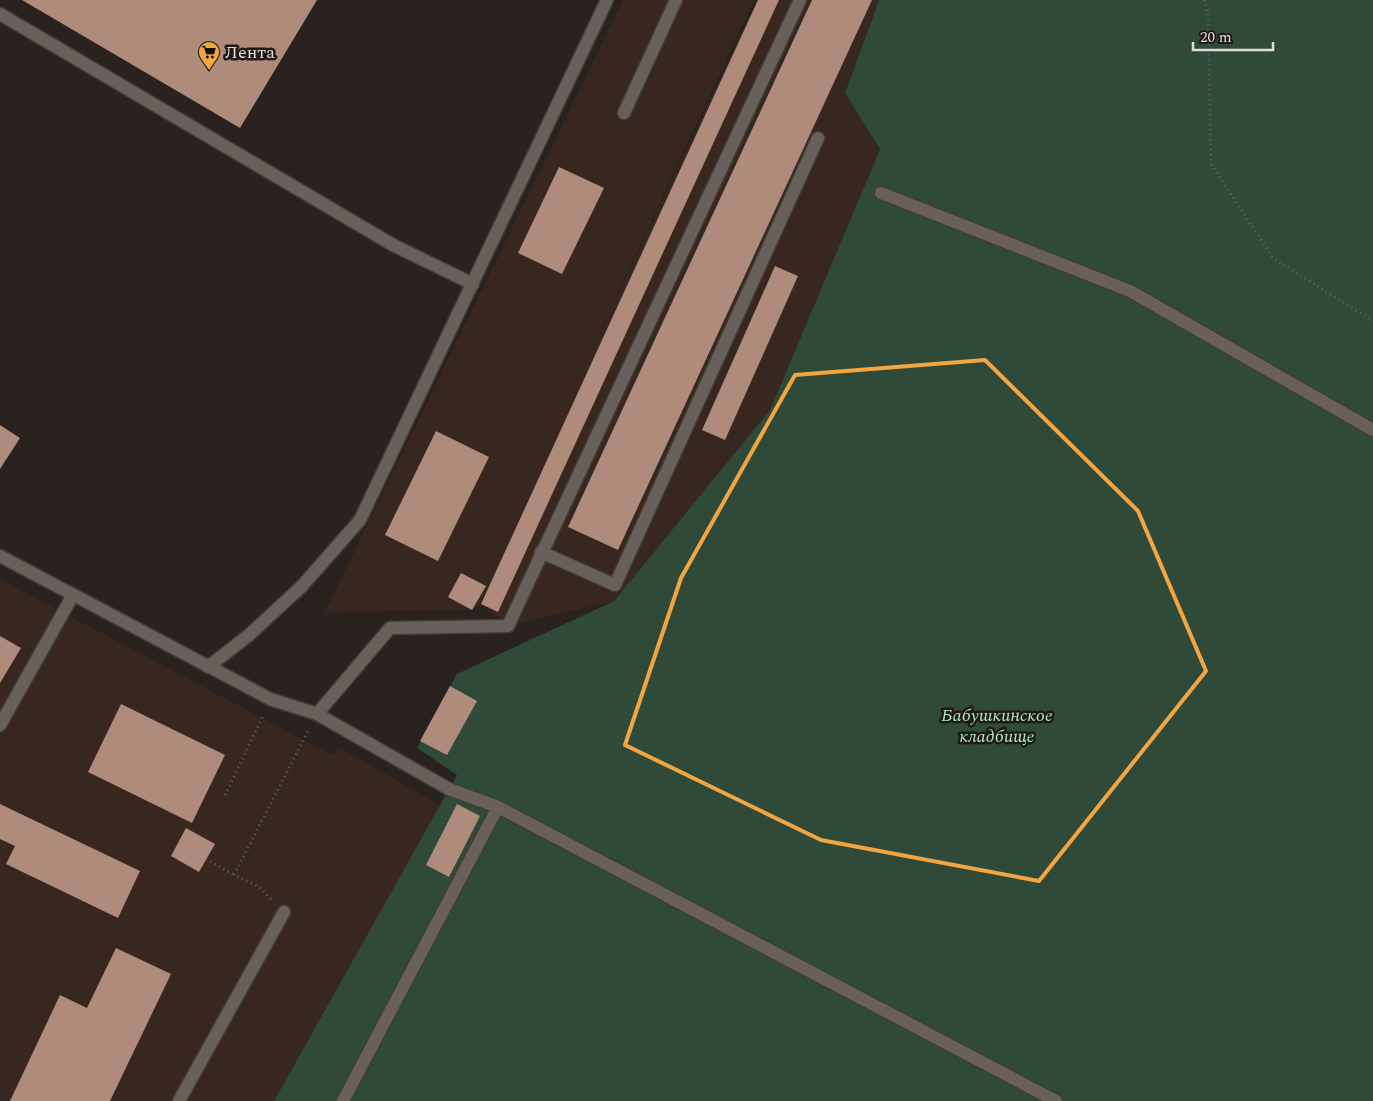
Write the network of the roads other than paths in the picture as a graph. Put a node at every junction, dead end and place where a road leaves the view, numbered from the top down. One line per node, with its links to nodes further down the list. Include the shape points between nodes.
1 (607, 0): 8 (street)
2 (676, 0): 5 (street)
3 (800, 0): 10 (street)
4 (0, 14): 8 (street, via 394,245)
5 (624, 113)
6 (818, 138): 10 (street, via 615,585)
7 (881, 193): 9 (street, via 1130,291)
8 (474, 284): 13 (street, via 360,520 302,586 249,635)
9 (1373, 430)
10 (541, 552): 14 (street, via 508,626 390,628)
11 (0, 556): 12 (street)
12 (73, 595): 13 (street); 15 (street)
13 (208, 667): 14 (street, via 270,699)
14 (317, 714): 16 (street, via 450,788)
15 (0, 725)
16 (498, 807): 19 (street); 20 (street)
17 (284, 912): 18 (street)
18 (180, 1101)
19 (343, 1101)
20 (1056, 1101)

